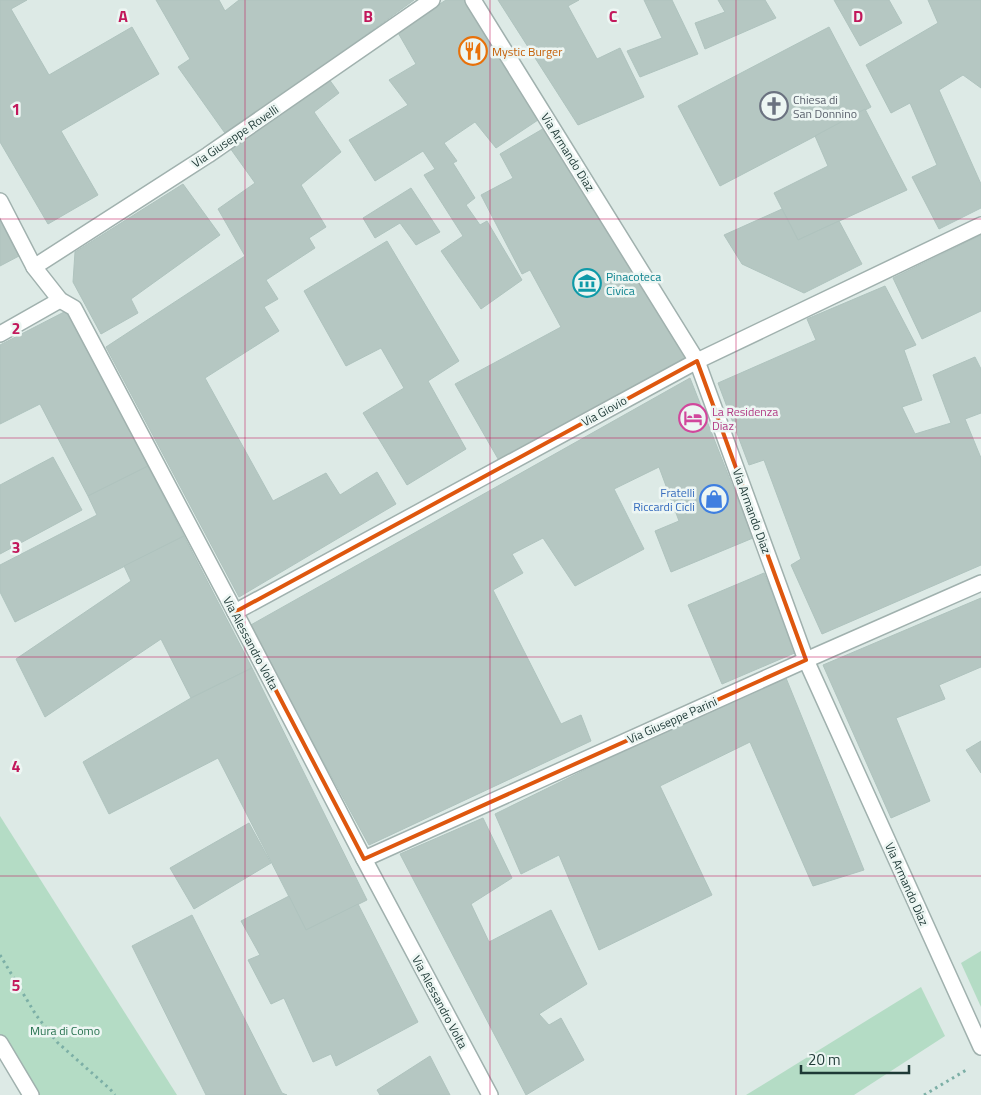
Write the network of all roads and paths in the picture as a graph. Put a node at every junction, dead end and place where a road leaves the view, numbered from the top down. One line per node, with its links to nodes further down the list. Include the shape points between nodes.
1 (432, 0): 5 (street, Via Giuseppe Rovelli, via 208,155)
2 (473, 0): 8 (street, Via Armando Diaz)
3 (0, 201): 5 (street, Via Alessandro Volta)
4 (981, 225): 8 (street, Via Giovio)
5 (34, 267): 6 (street, Via Alessandro Volta)
6 (60, 300): 7 (street); 10 (street, Via Alessandro Volta, via 74,308)
7 (0, 334)
8 (698, 361): 10 (street, Via Giovio); 11 (street, Via Armando Diaz)
9 (981, 583): 11 (street, Via Giuseppe Parini)
10 (235, 612): 12 (street, Via Alessandro Volta)
11 (806, 660): 12 (street, Via Giuseppe Parini); 15 (street, Via Armando Diaz)
12 (364, 859): 19 (street, Via Alessandro Volta)
13 (0, 955): 18 (path, via 36,1015 57,1042)
14 (0, 1043): 17 (street)
15 (981, 1047)
16 (973, 1065): 20 (path)
17 (31, 1095)
18 (115, 1095)
19 (490, 1095)
20 (924, 1095)

